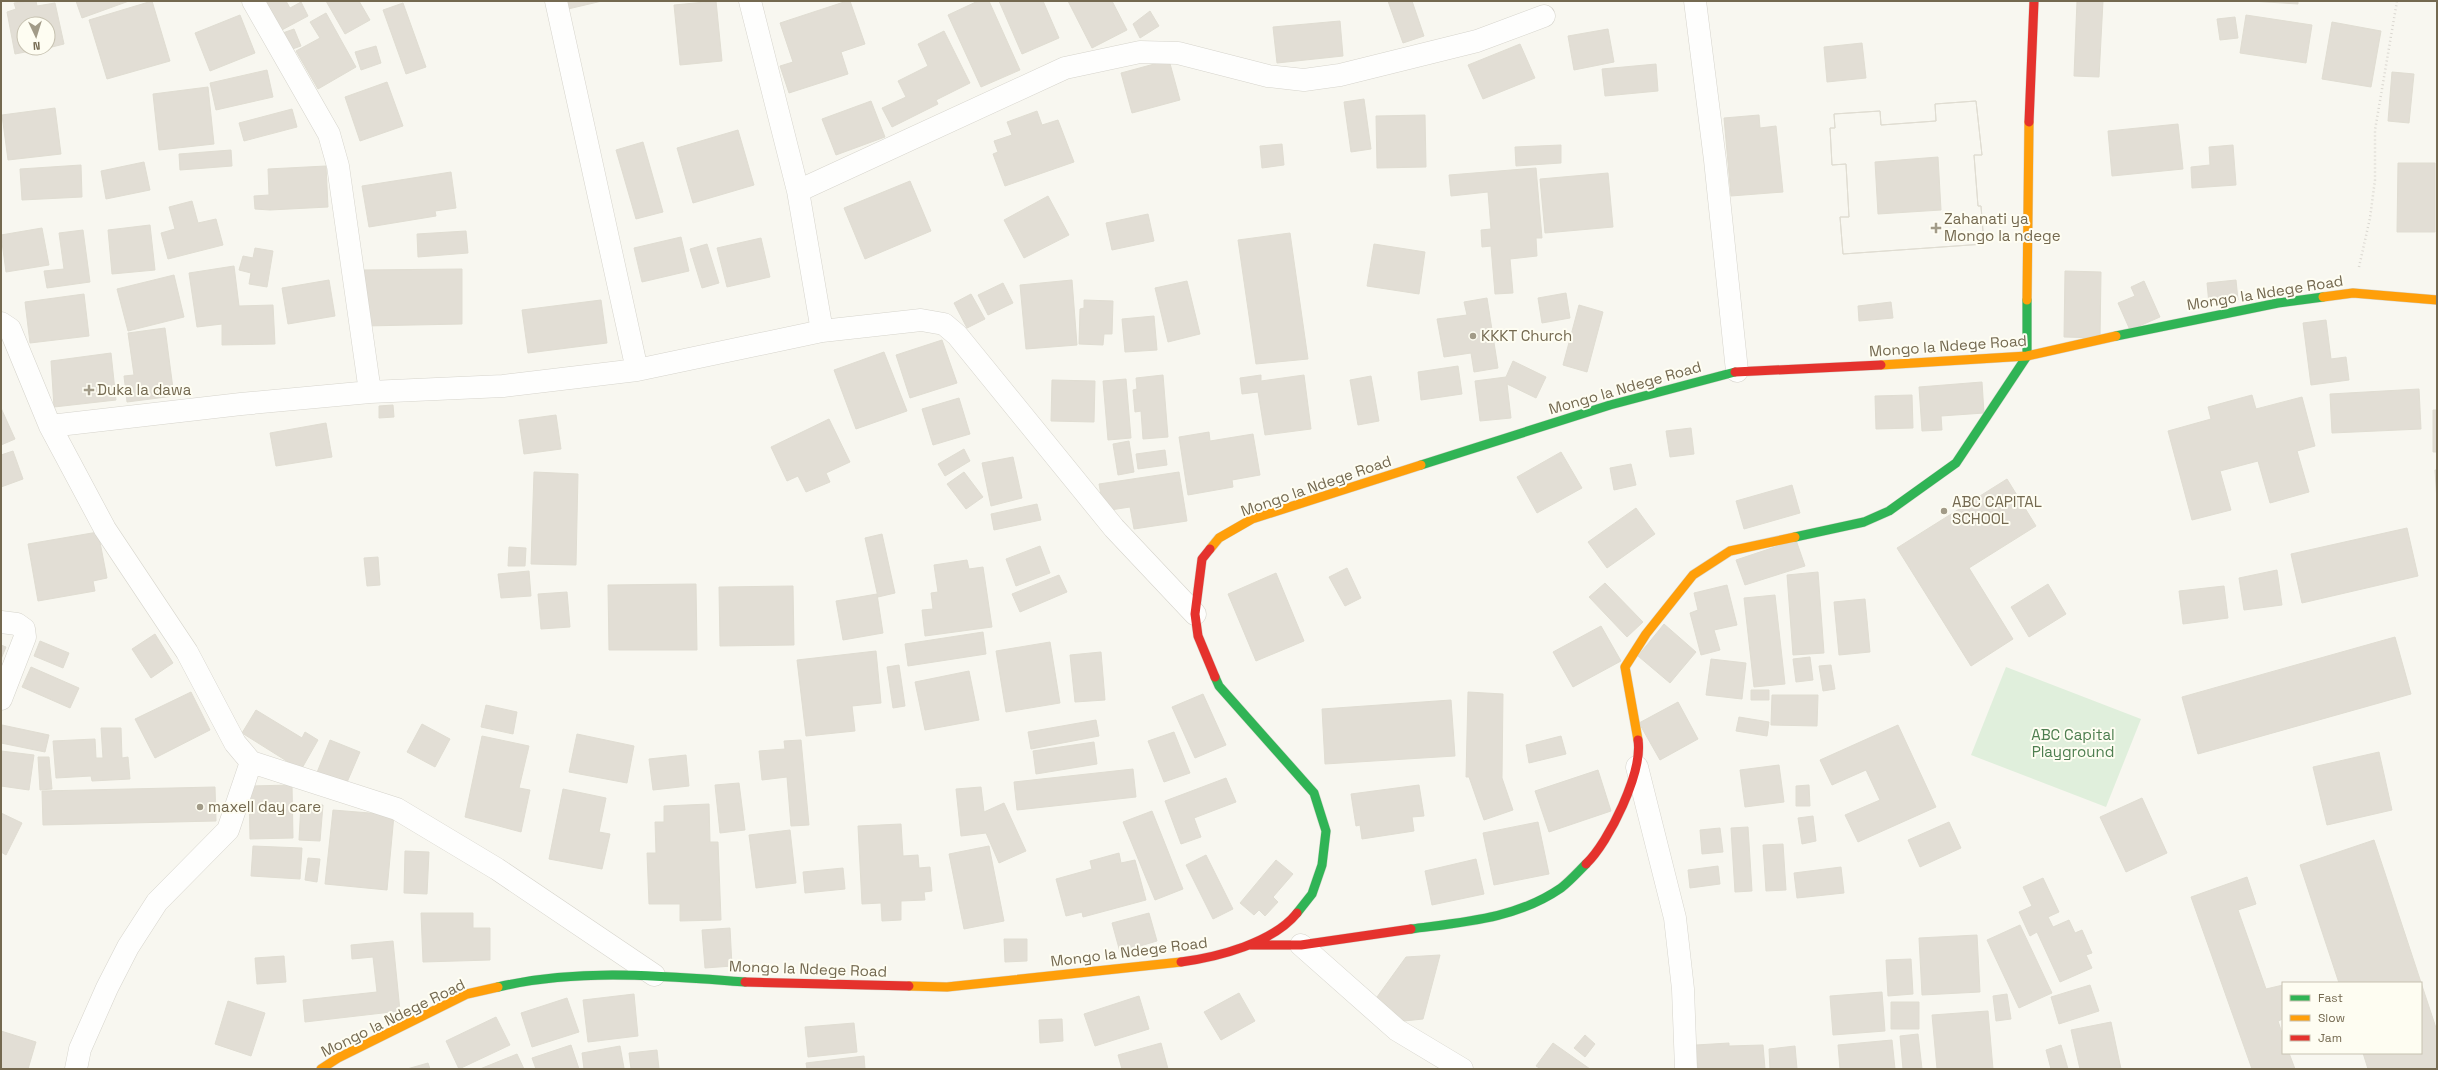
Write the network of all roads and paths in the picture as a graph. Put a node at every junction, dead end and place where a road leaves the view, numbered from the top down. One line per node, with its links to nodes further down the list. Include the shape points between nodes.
1 (253, 1): 16 (street, via 329,134 339,174)
2 (556, 1): 14 (street)
3 (750, 1): 8 (street)
4 (1695, 1): 15 (street)
5 (2034, 1): 13 (street, via 2029,106)
6 (2397, 1): 9 (path, via 2375,130 2375,180 2370,218)
7 (1544, 16): 8 (street, via 1477,41 1340,75 1304,80 1268,76 1178,52 1140,52 1065,68)
8 (798, 191): 12 (street)
9 (2353, 293): 10 (street, Mongo la Ndege Road); 13 (street, Mongo la Ndege Road, via 2278,303 2164,325)
10 (2437, 300)
11 (1, 323): 17 (street, via 10,330)
12 (822, 331): 14 (street); 18 (street, via 921,320 944,324 957,335 1114,528)
13 (2027, 356): 15 (street, Mongo la Ndege Road, via 1935,363); 22 (street, via 1956,463 1889,511 1864,522 1730,551 1693,575 1646,634 1625,667 1639,747)
14 (637, 370): 16 (street, via 503,386)
15 (1737, 371): 18 (street, Mongo la Ndege Road, via 1610,405 1252,519 1219,538 1202,559)
16 (370, 392): 17 (street)
17 (50, 426): 21 (street, via 105,529 187,652 235,742)
18 (1195, 614): 23 (street, Mongo la Ndege Road, via 1198,636 1219,686 1314,793 1326,831 1322,865 1312,894 1290,922)
19 (1, 622): 20 (street, via 17,624 24,629 25,637)
20 (1, 699)
21 (251, 762): 25 (street, via 397,809 497,870); 26 (street, via 228,830 157,902 128,947 83,1042)
22 (1637, 767): 24 (street, via 1618,816 1591,859 1562,887 1533,905 1498,917); 29 (street, via 1675,918 1683,990)
23 (1250, 945): 24 (street); 25 (street, Mongo la Ndege Road, via 1204,959 947,987 764,984)
24 (1301, 945): 28 (street, via 1397,1030)
25 (654, 975): 27 (street, Mongo la Ndege Road, via 581,975 526,980 467,994 338,1058)
26 (76, 1069)
27 (321, 1069)
28 (1462, 1069)
29 (1686, 1069)

